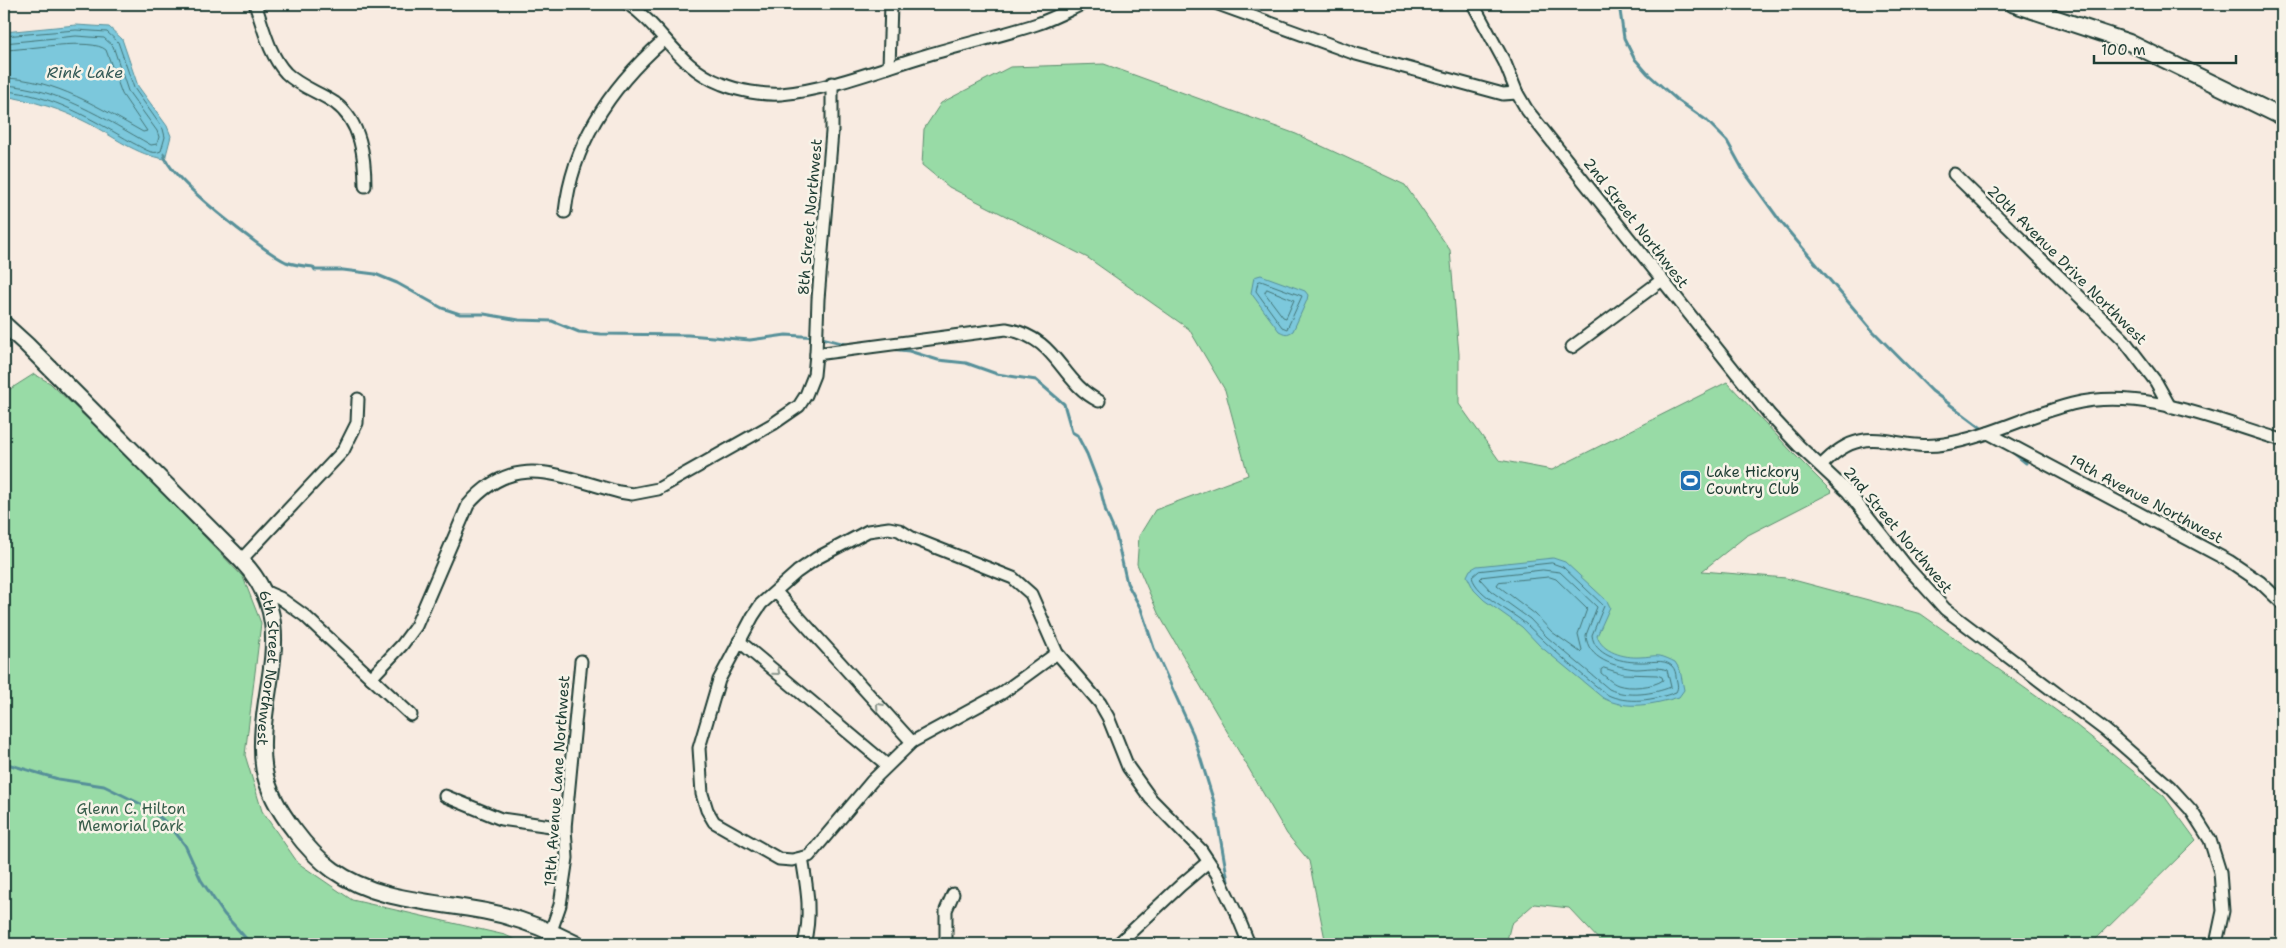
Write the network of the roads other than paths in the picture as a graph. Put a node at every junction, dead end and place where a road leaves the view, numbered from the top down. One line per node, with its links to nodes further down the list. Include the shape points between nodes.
1 (255, 4): 14 (street, via 275,57 286,73 334,103 352,122 365,164)
2 (628, 4): 8 (street, via 652,24)
3 (890, 4): 9 (street)
4 (1082, 4): 9 (street, via 1039,23)
5 (1218, 4): 11 (street, via 1356,54 1503,94)
6 (1473, 4): 11 (street, 2nd Street Northwest, via 1505,63)
7 (2013, 4): 12 (street, via 2128,42)
8 (664, 40): 10 (street, via 705,76 747,91 780,94); 15 (street, via 621,81 592,123 572,173)
9 (889, 67): 10 (street)
10 (832, 83): 19 (street, 8th Street Northwest, via 832,132)
11 (1517, 93): 16 (street, 2nd Street Northwest)
12 (2281, 113)
13 (1954, 174): 22 (street, 20th Avenue Drive Northwest, via 2123,338 2156,382)
14 (366, 186)
15 (565, 212)
16 (1662, 280): 18 (street); 25 (street, 2nd Street Northwest, via 1769,414)
17 (5, 328): 26 (street, 6th Street Northwest)
18 (1572, 348)
19 (816, 354): 21 (street, via 1006,328 1026,334 1050,351 1078,386); 33 (street, 8th Street Northwest, via 811,385 799,406 658,488 632,494 536,471 517,472 492,483 468,505 416,626)
20 (358, 400): 26 (street, via 358,422 343,451)
21 (1099, 401)
22 (2170, 407): 23 (street, via 2127,399 2098,399 2055,409); 24 (street)
23 (1988, 433): 25 (street, via 1931,446 1880,439 1858,440 1839,449); 29 (street, 19th Avenue Northwest, via 2229,561)
24 (2282, 440)
25 (1821, 466): 43 (street, 2nd Street Northwest, via 1848,492 1945,609 2105,730 2170,787 2191,810 2210,840 2220,872 2223,905)
26 (241, 560): 27 (street, 6th Street Northwest)
27 (264, 591): 33 (street, via 305,616); 42 (street, 6th Street Northwest, via 271,610 274,636 264,731 264,770 276,804 301,839 322,862 362,887 406,899 498,914)
28 (776, 592): 30 (street, via 752,616); 31 (street, via 817,558 868,531 889,528 1013,578 1037,605); 35 (street, one-way to 28)
29 (2282, 602)
30 (740, 641): 36 (street, one-way to 36); 39 (street, via 719,680 699,748 702,794 714,822 779,859)
31 (1057, 653): 35 (street, via 1002,693); 40 (street, via 1100,703 1128,767 1142,787 1201,850)
32 (581, 661): 38 (street, 19th Avenue Lane Northwest)
33 (371, 678): 34 (street)
34 (411, 715)
35 (912, 742): 36 (street)
36 (888, 765): 39 (street, via 814,850)
37 (445, 796): 38 (street, via 502,819)
38 (565, 828): 42 (street, 19th Avenue Lane Northwest, via 567,858 563,892)
39 (802, 858): 45 (street, via 810,916)
40 (1208, 862): 47 (street); 48 (street, via 1218,874)
41 (953, 894): 46 (street, via 946,910)
42 (551, 931): 44 (street, 6th Street Northwest)
43 (2217, 941): 49 (street)
44 (576, 944)
45 (804, 944)
46 (946, 944)
47 (1118, 944)
48 (1248, 944)
49 (2229, 944)

